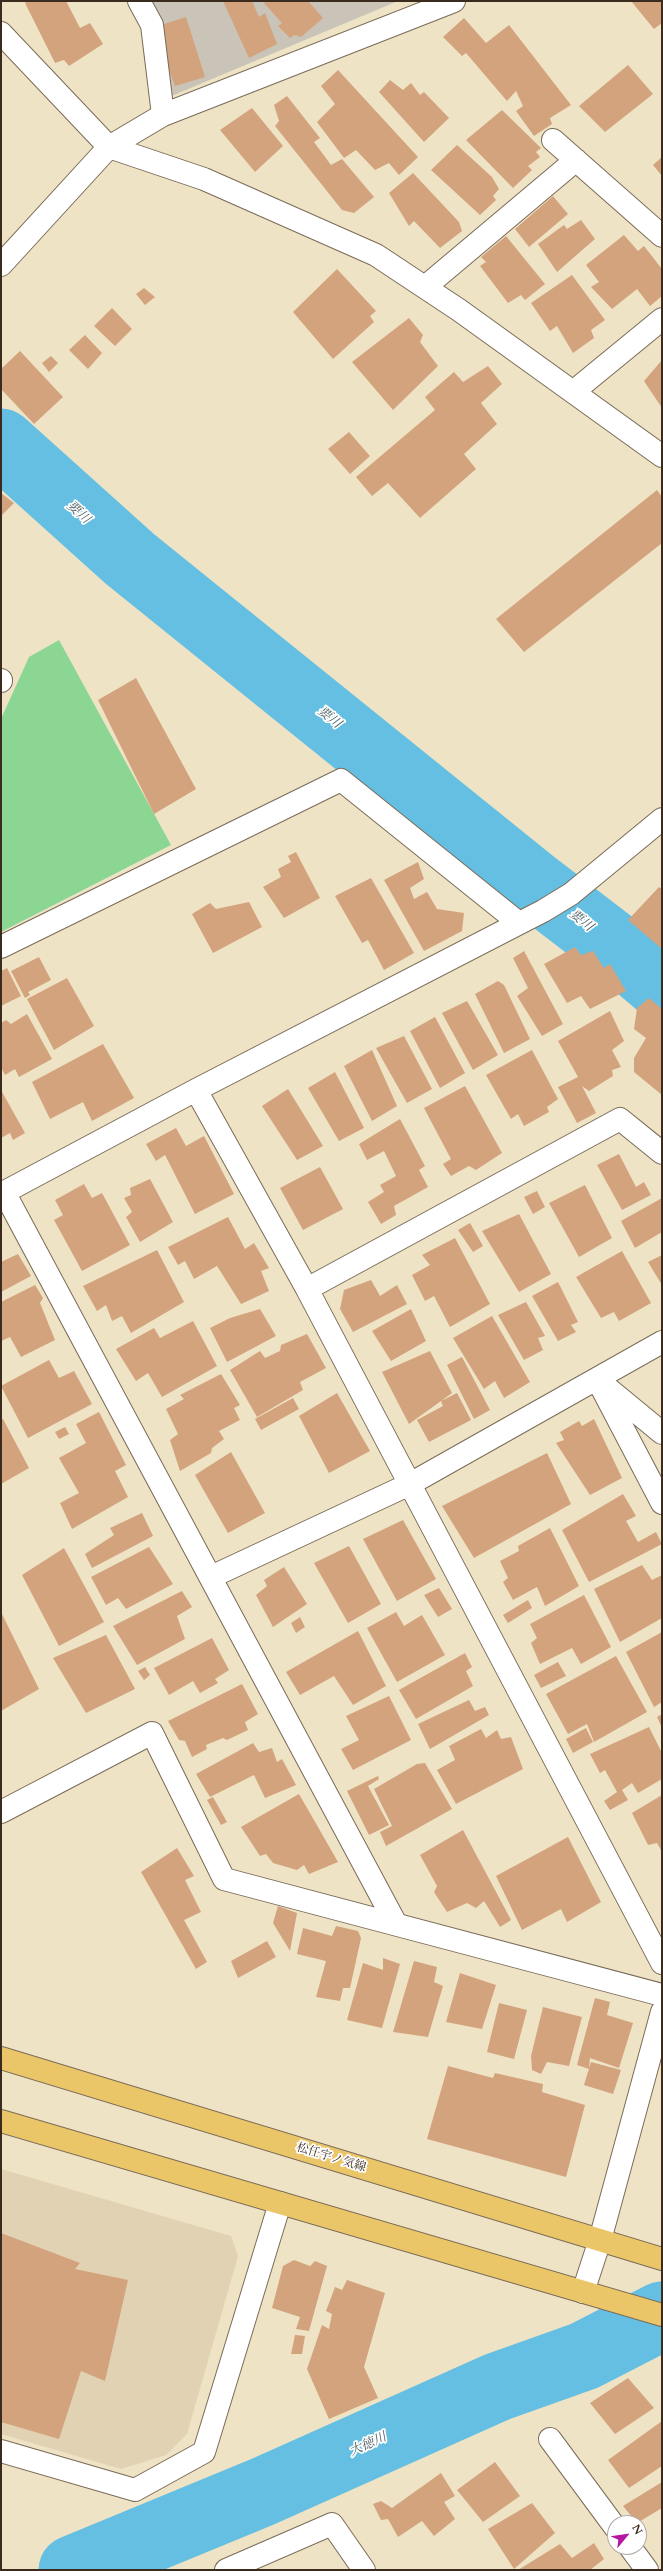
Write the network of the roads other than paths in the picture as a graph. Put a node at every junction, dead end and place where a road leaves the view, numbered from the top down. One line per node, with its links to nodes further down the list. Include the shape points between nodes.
1 (139, 1): 4 (street, via 152,25)
2 (454, 1): 4 (street)
3 (1, 33): 6 (street)
4 (163, 116): 6 (street)
5 (553, 140): 7 (street)
6 (109, 147): 9 (street); 10 (street, via 204,179 376,255)
7 (576, 160): 8 (street); 10 (street)
8 (662, 236)
9 (1, 264)
10 (425, 287): 12 (street)
11 (662, 319): 12 (street)
12 (573, 392): 13 (street)
13 (662, 456)
14 (662, 819): 15 (street, via 571,894)
15 (519, 923): 16 (street, via 341,780); 17 (street)
16 (1, 947)
17 (196, 1090): 19 (street); 20 (street)
18 (662, 1153): 20 (street, via 620,1119)
19 (3, 1193): 26 (street)
20 (307, 1289): 24 (street)
21 (662, 1342): 22 (street)
22 (597, 1379): 23 (street); 24 (street); 25 (street)
23 (662, 1433)
24 (410, 1484): 26 (street); 29 (street)
25 (662, 1503)
26 (211, 1577): 28 (street)
27 (1, 1812): 28 (street, via 152,1733 224,1879)
28 (396, 1924): 30 (street)
29 (662, 1963)
30 (662, 1995)
31 (662, 2012): 35 (street)
32 (1, 2058): 35 (main road, 松任宇ノ気線)
33 (1, 2121): 34 (main road)
34 (280, 2203): 37 (main road); 40 (street, via 204,2452 135,2490)
35 (600, 2240): 36 (main road, 松任宇ノ気線); 37 (street)
36 (662, 2258)
37 (575, 2289): 38 (main road)
38 (662, 2315)
39 (550, 2439): 41 (street)
40 (1, 2451)
41 (607, 2516)
42 (636, 2555): 45 (street)
43 (226, 2570): 44 (street, via 332,2524)
44 (364, 2570)
45 (647, 2570)

